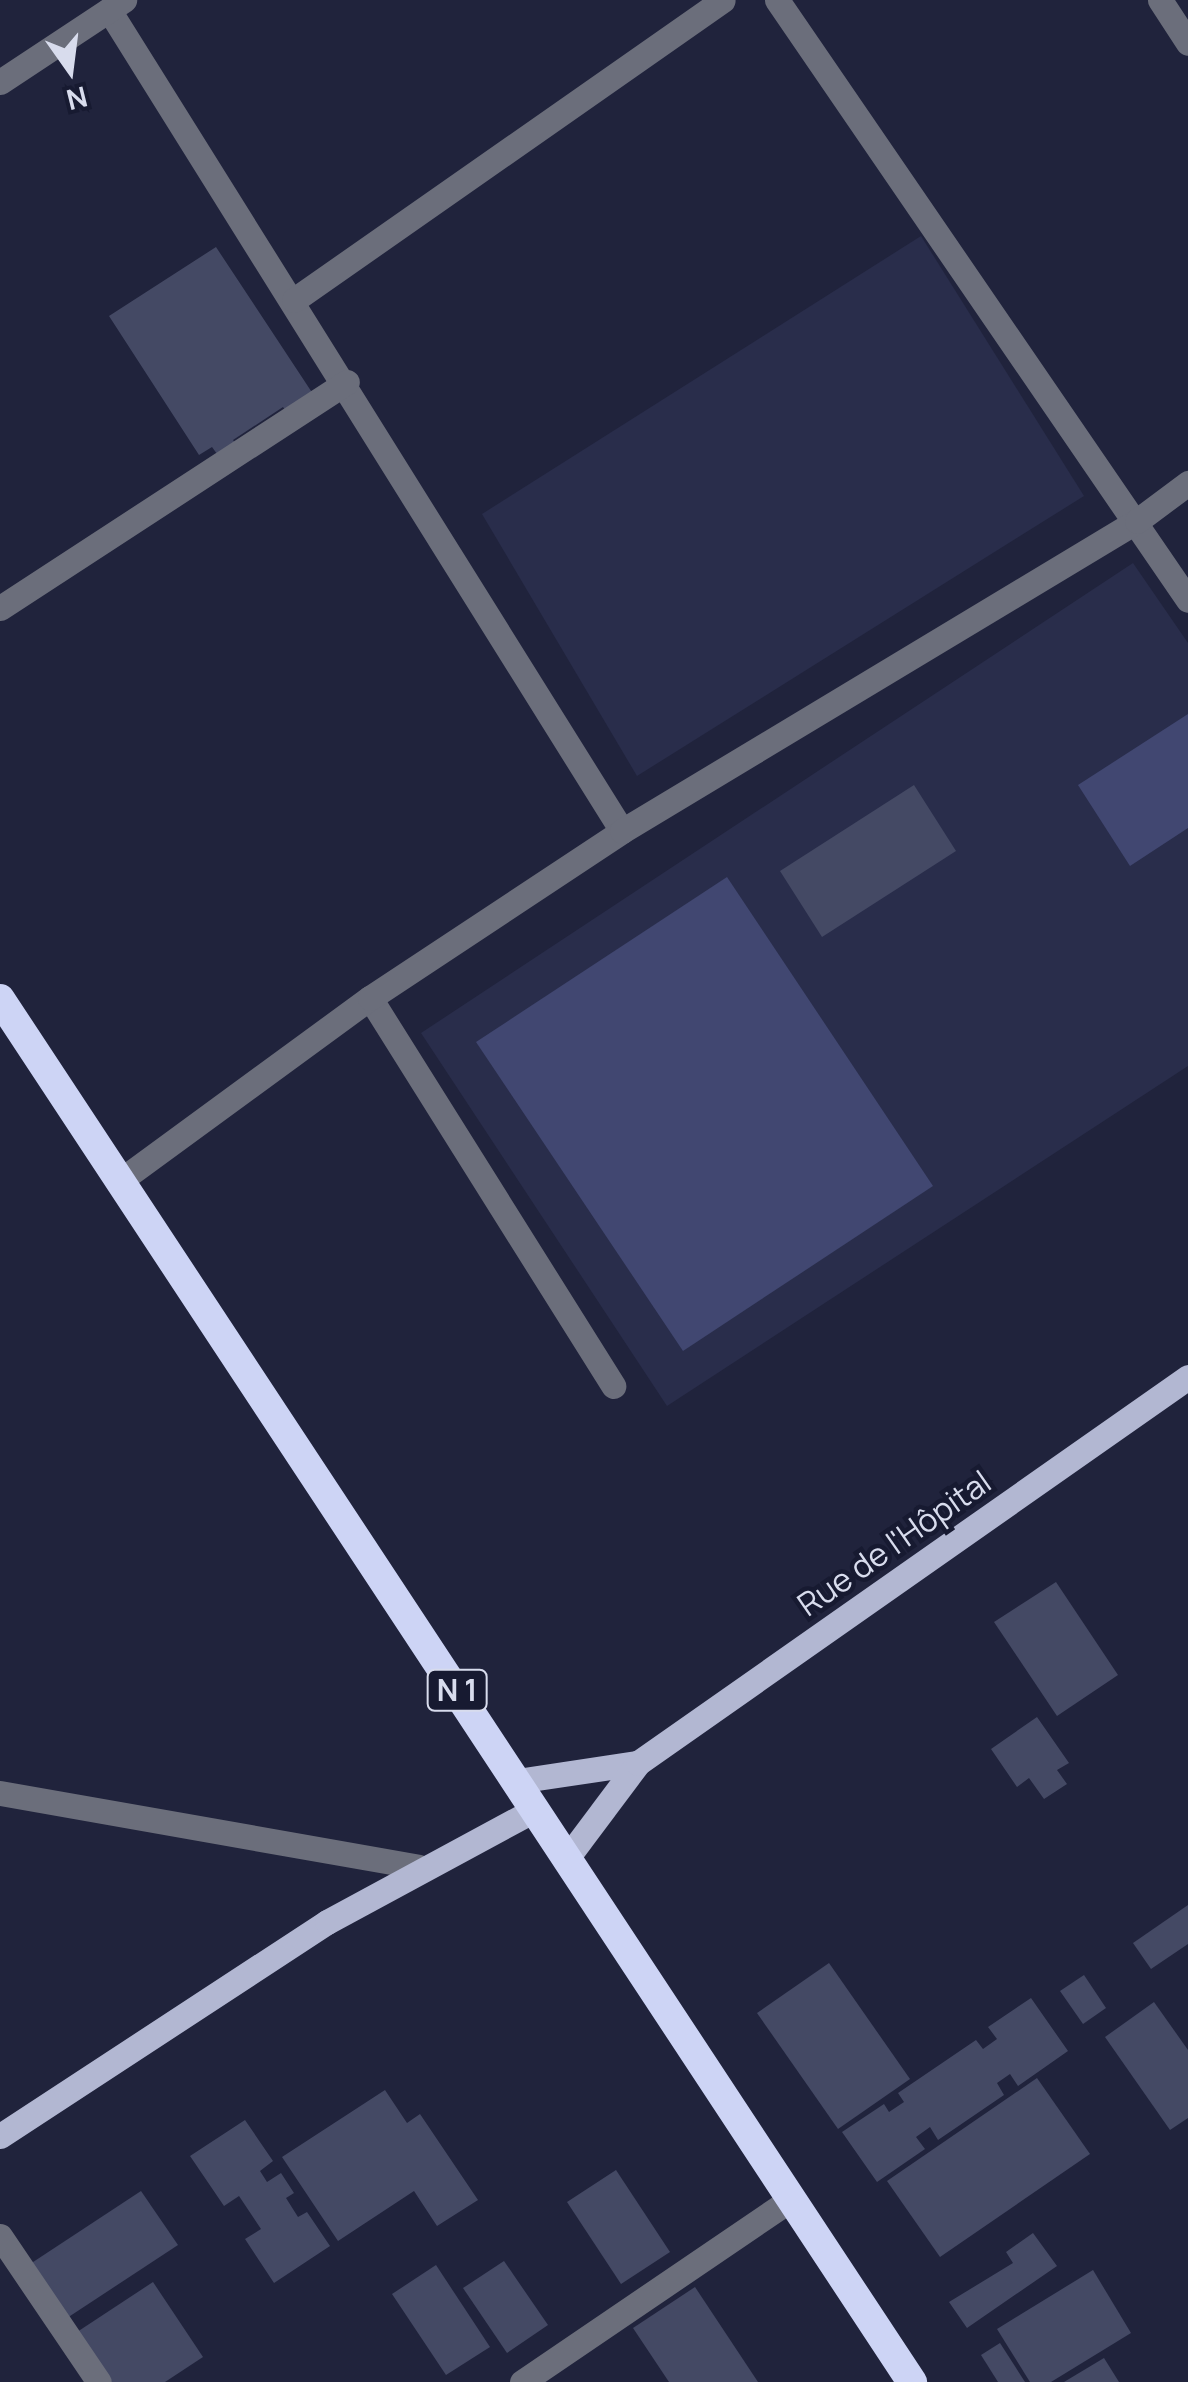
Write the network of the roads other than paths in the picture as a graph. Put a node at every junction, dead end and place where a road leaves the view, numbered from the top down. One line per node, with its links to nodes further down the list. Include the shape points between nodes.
1 (723, 0): 7 (street)
2 (776, 0): 10 (street)
3 (1160, 0): 5 (street)
4 (116, 5): 6 (street); 7 (street)
5 (1188, 43)
6 (0, 82)
7 (294, 300): 8 (street)
8 (346, 382): 12 (street); 13 (street)
9 (1188, 483): 10 (street)
10 (1137, 521): 11 (street); 13 (street)
11 (1188, 600)
12 (0, 608)
13 (622, 831): 15 (street)
14 (0, 998): 16 (highway, N 1)
15 (370, 998): 16 (street); 18 (street)
16 (121, 1180): 20 (highway, N 1)
17 (1188, 1377): 19 (main road, Rue de l'Hôpital)
18 (613, 1386)
19 (638, 1763): 20 (main road); 23 (main road)
20 (517, 1781): 22 (highway, N 1)
21 (0, 1793): 24 (street)
22 (534, 1810): 23 (highway, N 1); 24 (main road)
23 (568, 1858): 26 (highway, N 1)
24 (419, 1867): 25 (main road)
25 (0, 2136)
26 (791, 2199): 29 (street); 30 (highway, N 1)
27 (0, 2236): 28 (street)
28 (99, 2382)
29 (522, 2382)
30 (912, 2382)

